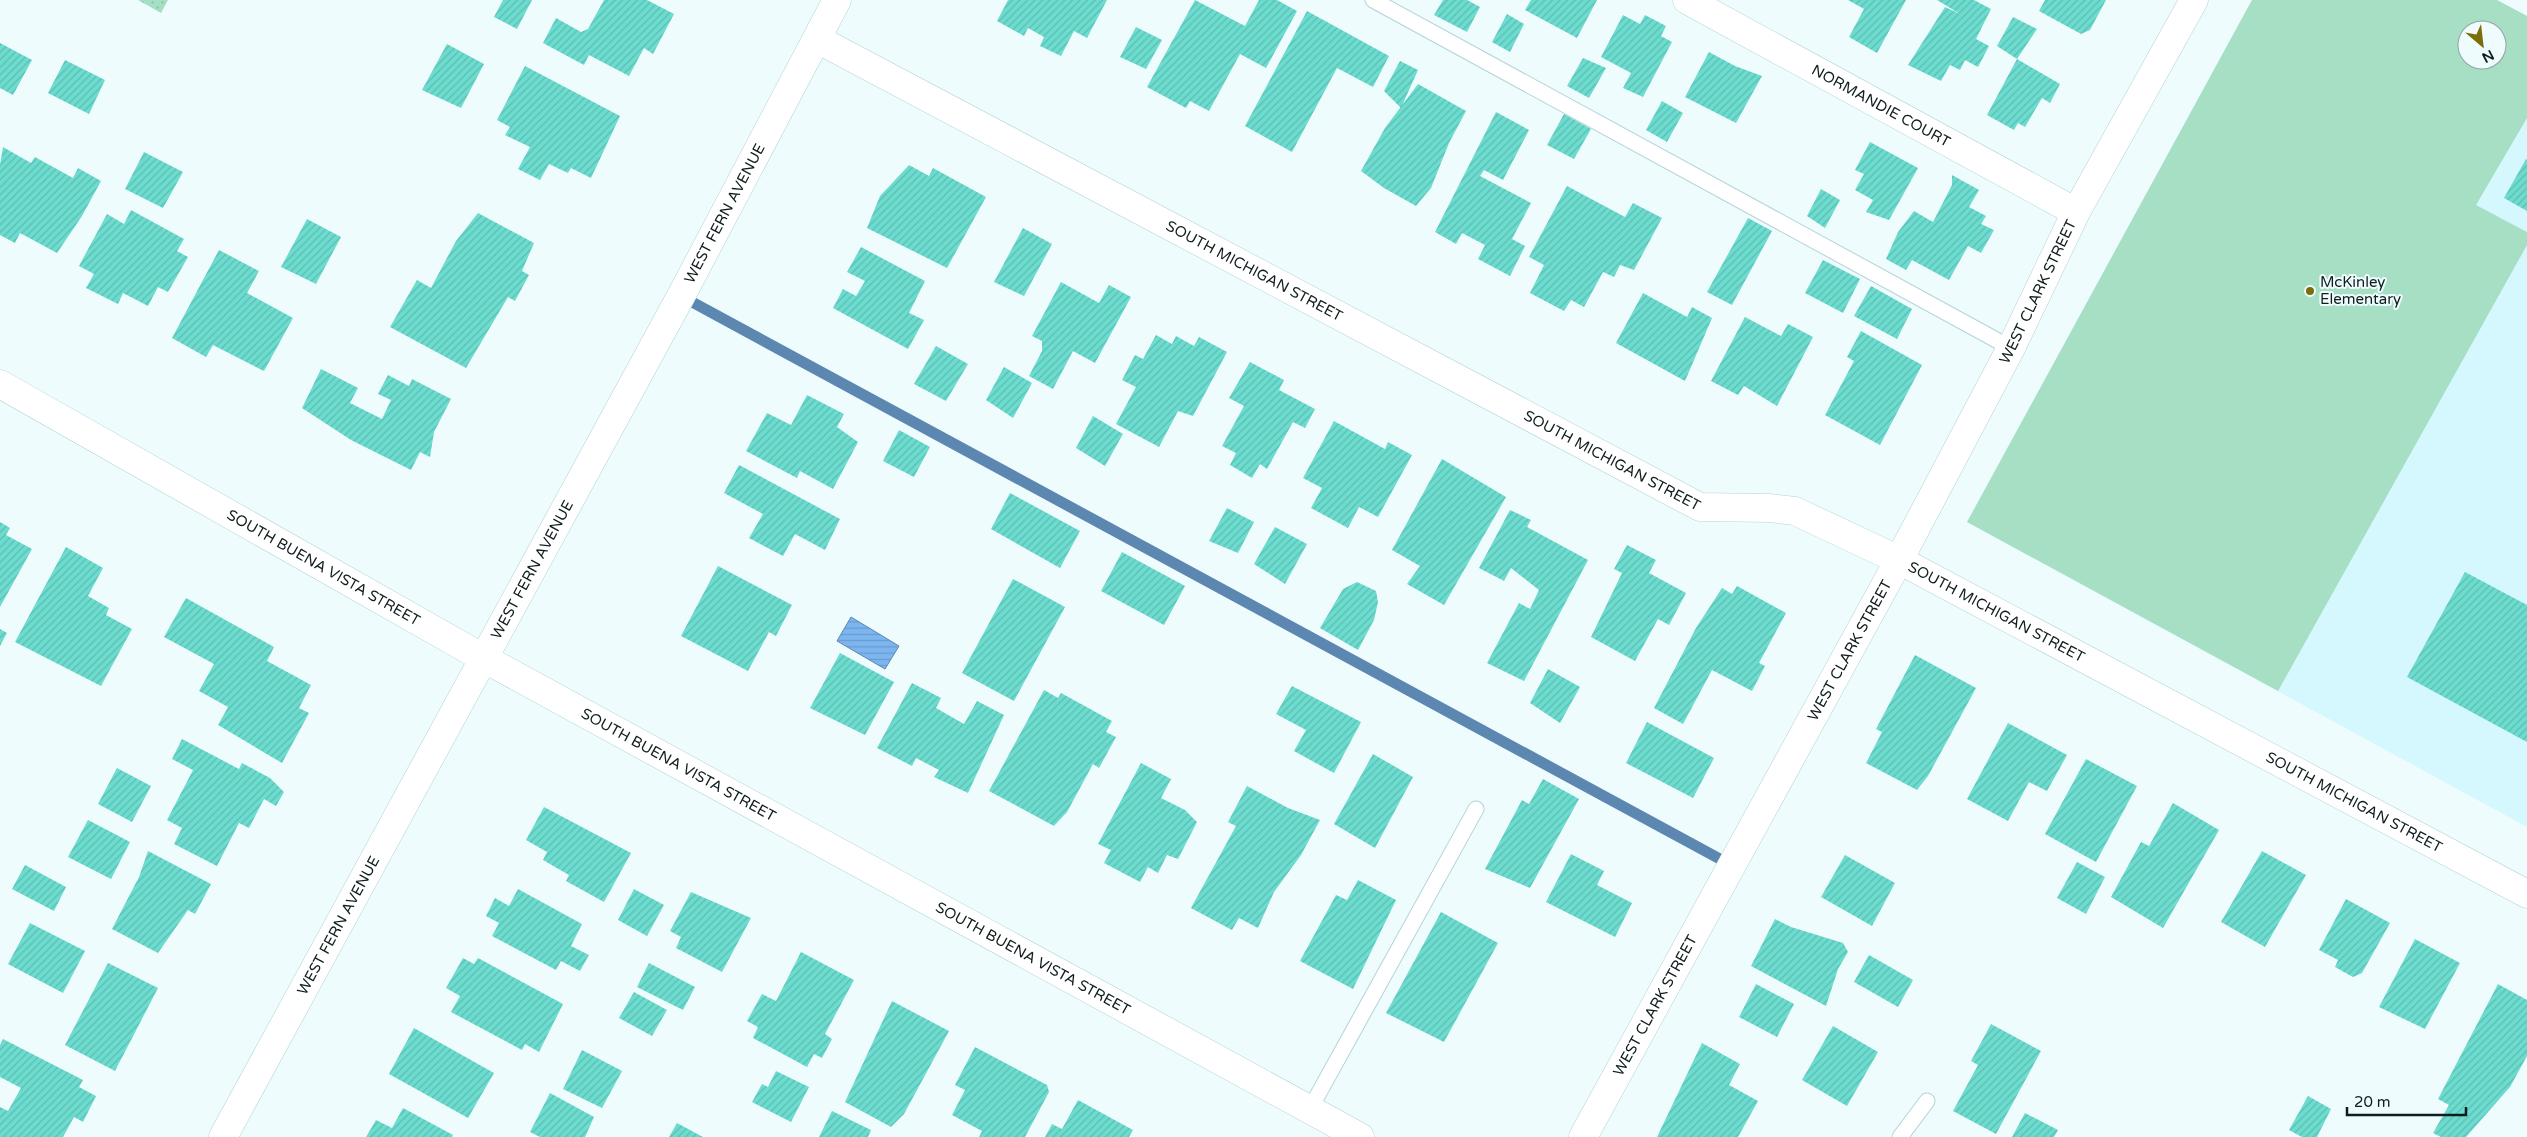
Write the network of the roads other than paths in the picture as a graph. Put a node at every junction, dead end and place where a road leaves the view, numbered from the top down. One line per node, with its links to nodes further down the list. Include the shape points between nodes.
1 (837, 0): 5 (street, WEST FERN AVENUE)
2 (1373, 0): 7 (lane)
3 (1686, 0): 6 (street, NORMANDIE COURT)
4 (2194, 0): 6 (street, WEST CLARK STREET)
5 (816, 39): 9 (street, SOUTH MICHIGAN STREET, via 1700,507 1795,511); 10 (street, WEST FERN AVENUE)
6 (2076, 212): 7 (street, WEST CLARK STREET)
7 (2011, 348): 9 (street, WEST CLARK STREET)
8 (0, 384): 10 (street, SOUTH BUENA VISTA STREET)
9 (1899, 560): 12 (street, SOUTH MICHIGAN STREET); 17 (street, WEST CLARK STREET)
10 (484, 659): 14 (street, SOUTH BUENA VISTA STREET); 15 (street, WEST FERN AVENUE)
11 (1476, 809): 14 (lane)
12 (2527, 894)
13 (1927, 1101): 18 (lane)
14 (1310, 1109): 16 (street, SOUTH BUENA VISTA STREET)
15 (223, 1137)
16 (1360, 1137)
17 (1583, 1137)
18 (1900, 1137)

